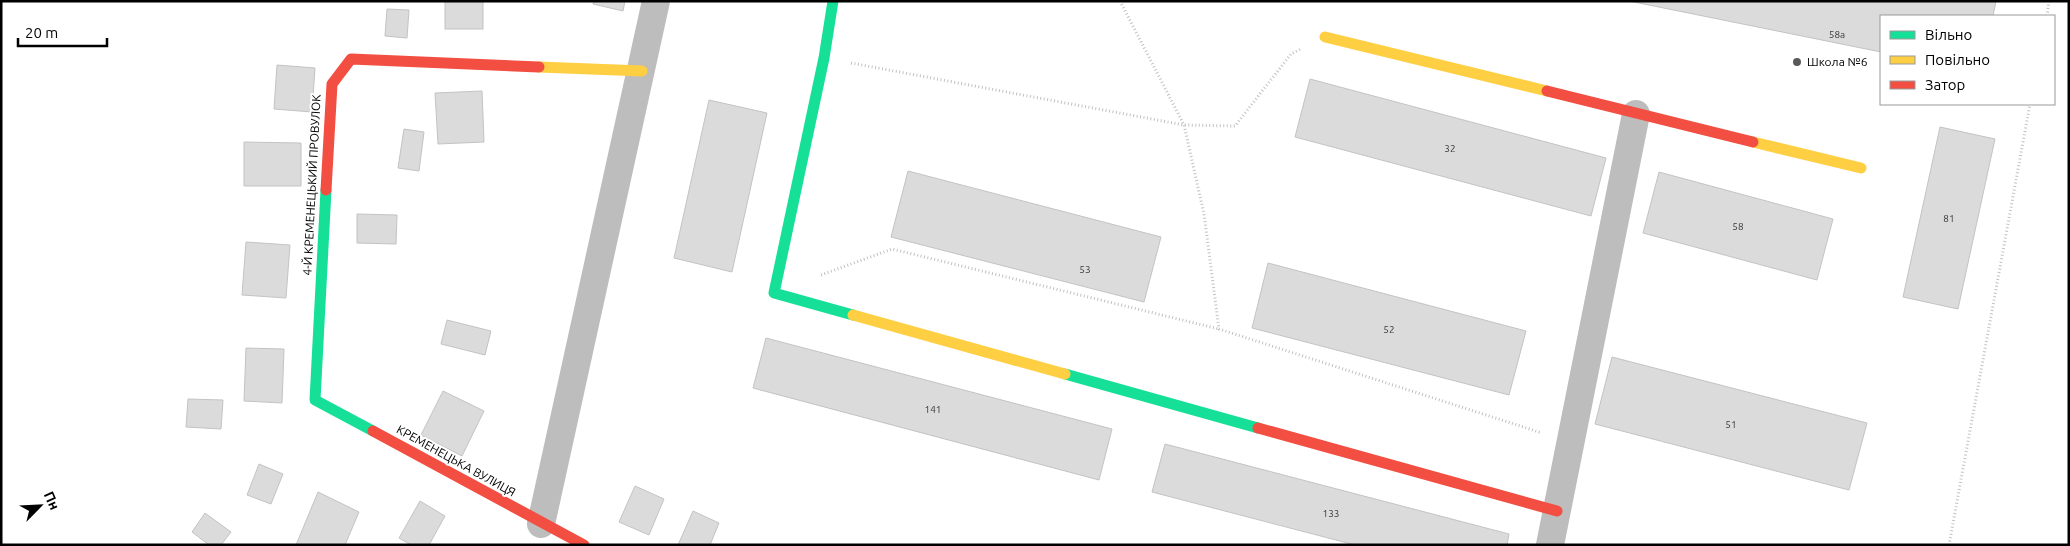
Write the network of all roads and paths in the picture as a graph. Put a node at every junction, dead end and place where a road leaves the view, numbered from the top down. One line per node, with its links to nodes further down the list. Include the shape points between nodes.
1 (656, 1): 8 (street)
2 (833, 1): 7 (street)
3 (1120, 1): 11 (path)
4 (2049, 1): 5 (path)
5 (2047, 15)
6 (1325, 37): 10 (street); 11 (path, via 1291,54 1235,126)
7 (824, 58): 11 (path); 17 (street, via 774,293)
8 (642, 71): 15 (street, 4-Й КРЕМЕНЕЦЬКИЙ ПРОВУЛОК, via 351,59 332,84); 18 (street)
9 (2030, 105): 21 (path)
10 (1636, 114): 12 (street); 16 (street)
11 (1184, 124): 14 (path, via 1204,214)
12 (1861, 168)
13 (819, 276): 14 (path, via 892,249)
14 (1219, 329): 16 (path)
15 (315, 400): 18 (street, КРЕМЕНЕЦЬКА ВУЛИЦЯ)
16 (1571, 442): 17 (street)
17 (1557, 511): 20 (street)
18 (541, 524): 19 (street, КРЕМЕНЕЦЬКА ВУЛИЦЯ)
19 (584, 545)
20 (1550, 545)
21 (1949, 545)

